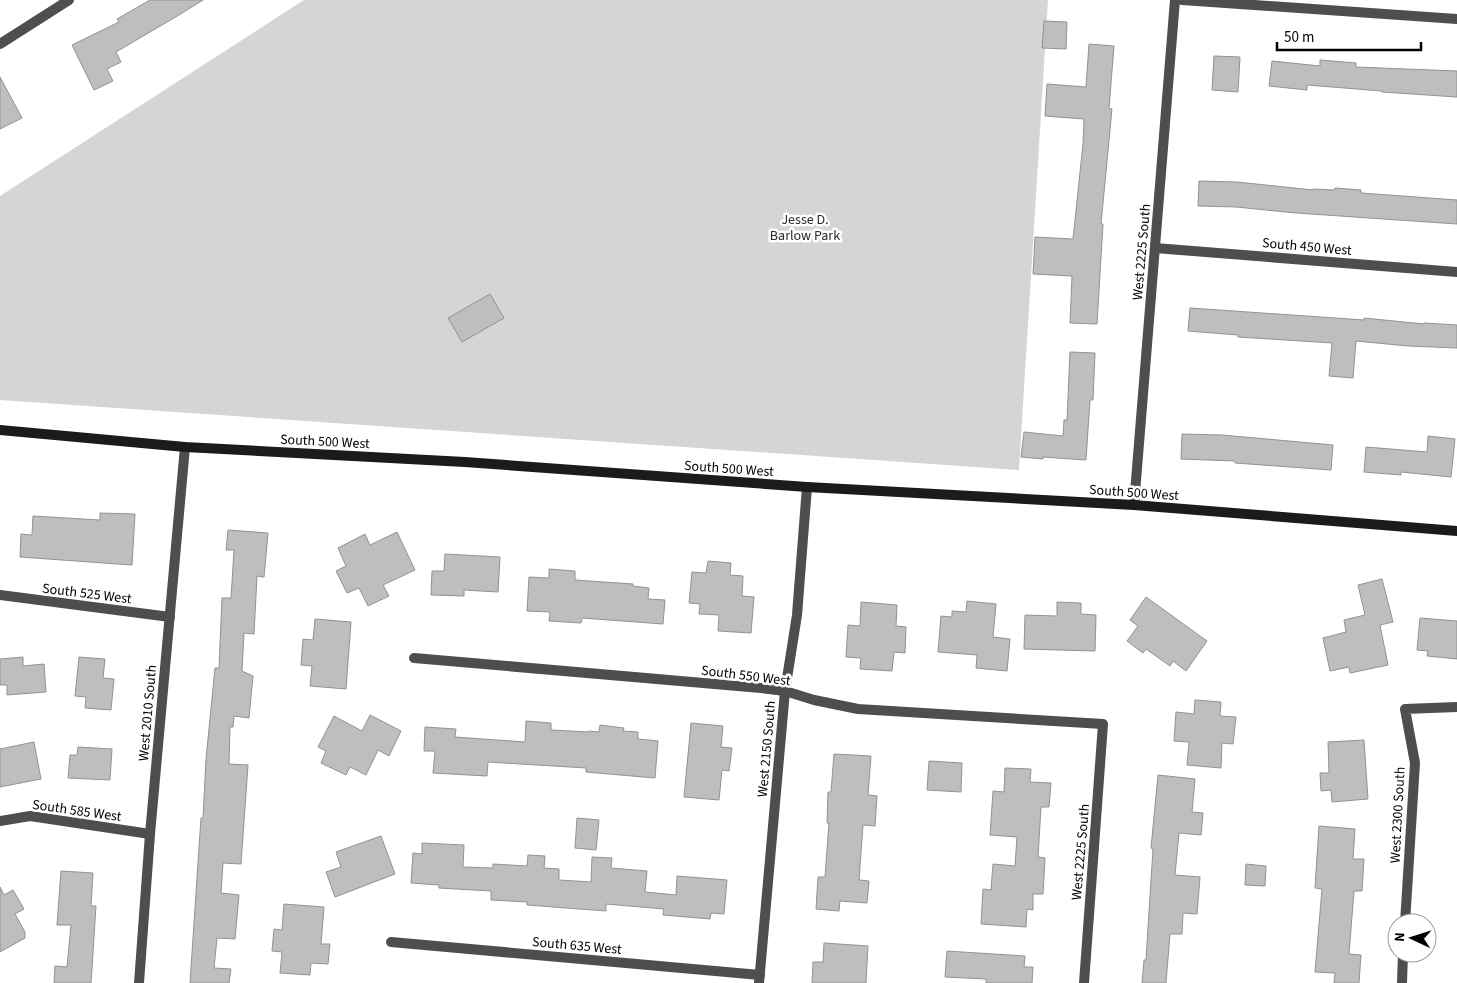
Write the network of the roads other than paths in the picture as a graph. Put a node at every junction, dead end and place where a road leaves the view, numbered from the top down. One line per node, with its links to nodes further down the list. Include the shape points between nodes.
1 (69, 0): 5 (street)
2 (1175, 0): 6 (street, West 2225 South)
3 (1182, 0): 4 (street)
4 (1457, 19)
5 (0, 44)
6 (1155, 248): 7 (street, South 450 West); 11 (street, West 2225 South)
7 (1457, 272)
8 (0, 430): 9 (street, South 500 West)
9 (185, 447): 10 (street, South 500 West, via 465,462); 14 (street, West 2010 South)
10 (807, 487): 11 (street, South 500 West); 16 (street, West 2150 South, via 797,615)
11 (1134, 505): 12 (street, South 500 West)
12 (1457, 531)
13 (0, 595): 14 (street, South 525 West)
14 (170, 617): 20 (street, West 2010 South)
15 (414, 658): 16 (street, South 550 West)
16 (785, 691): 18 (street, South 550 West, via 858,709); 24 (street, West 2150 South)
17 (1457, 707): 21 (street, West 2300 South, via 1405,709 1415,763)
18 (1103, 724): 26 (street, West 2225 South)
19 (0, 821): 20 (street, South 585 West, via 30,816)
20 (150, 834): 25 (street, West 2010 South)
21 (1406, 913)
22 (392, 942): 24 (street, South 635 West)
23 (1403, 963): 27 (street)
24 (759, 979)
25 (139, 983)
26 (1084, 983)
27 (1402, 983)

